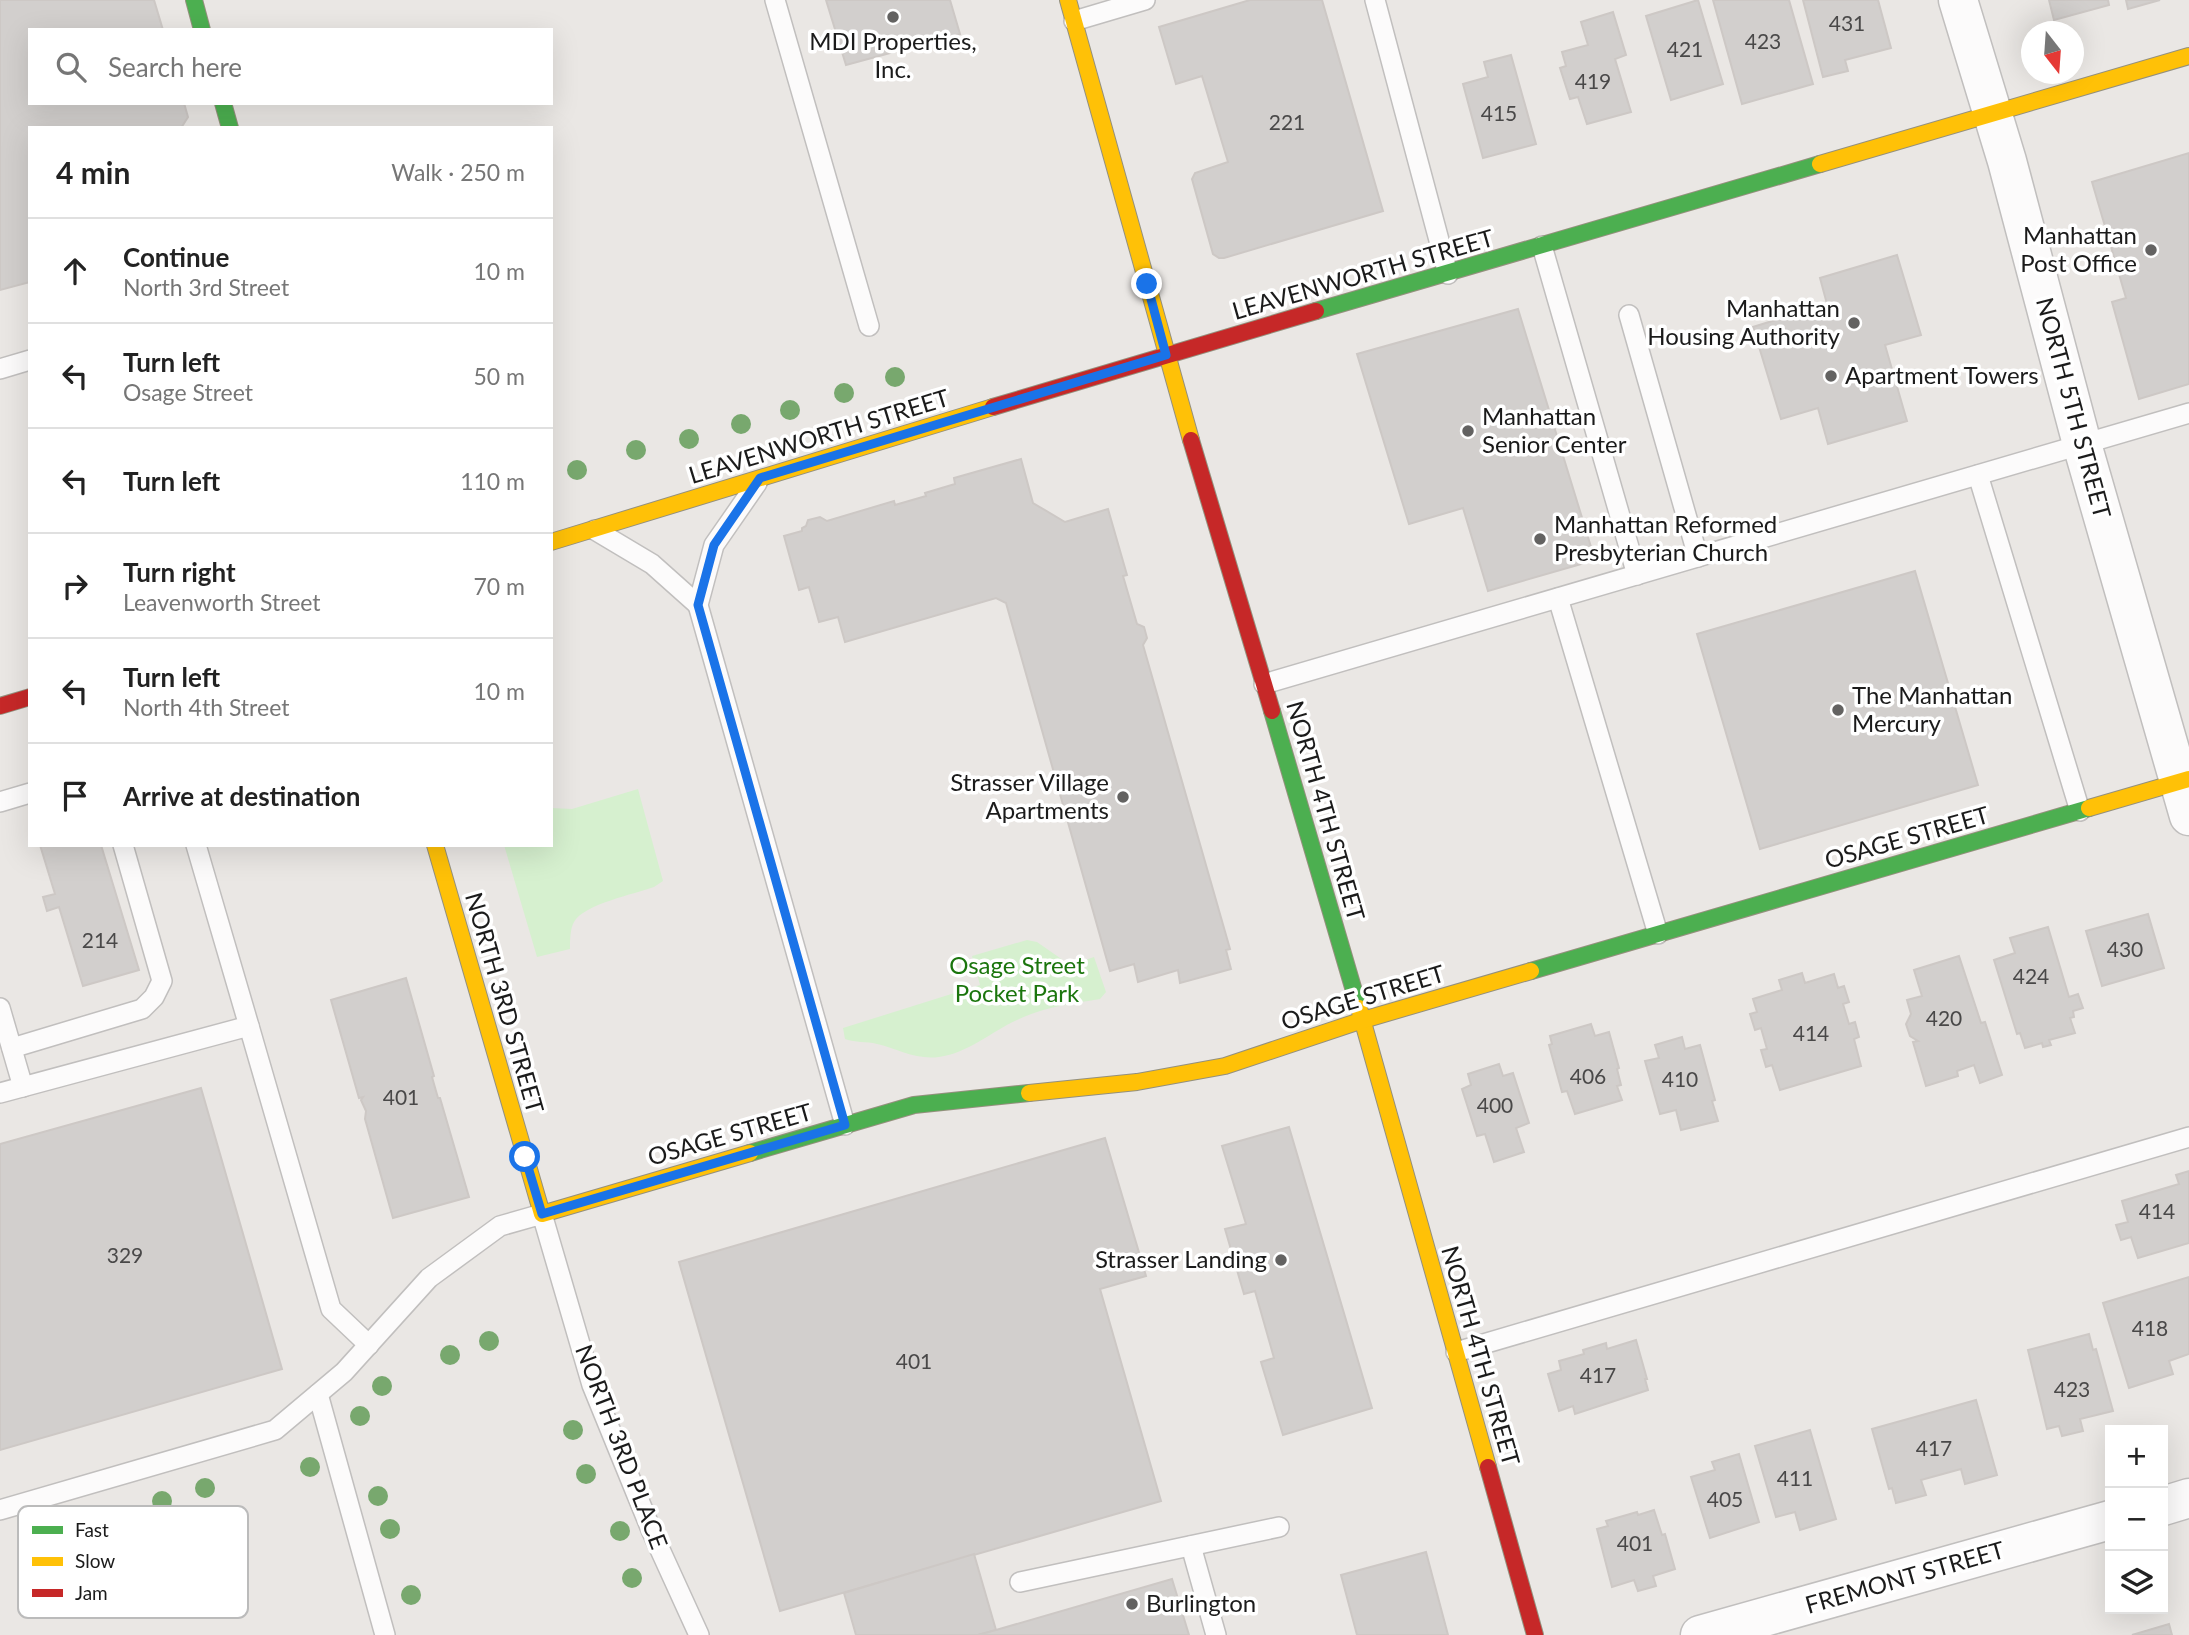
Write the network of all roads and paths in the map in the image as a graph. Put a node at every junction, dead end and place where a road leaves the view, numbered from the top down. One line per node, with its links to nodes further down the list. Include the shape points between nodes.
1 (194, 0): 8 (street)
2 (775, 0): 16 (lane)
3 (1068, 0): 7 (street, NORTH 4TH STREET)
4 (1145, 0): 7 (lane)
5 (1375, 0): 14 (lane)
6 (1958, 0): 11 (street, NORTH 5TH STREET)
7 (1074, 21): 17 (street, NORTH 4TH STREET)
8 (201, 28)
9 (2189, 56): 11 (street, LEAVENWORTH STREET)
10 (224, 105): 12 (street)
11 (1992, 114): 13 (street, LEAVENWORTH STREET); 21 (street, NORTH 5TH STREET)
12 (229, 126)
13 (1542, 246): 14 (street, LEAVENWORTH STREET); 27 (lane)
14 (1447, 274): 17 (street, LEAVENWORTH STREET)
15 (1629, 315): 26 (lane)
16 (869, 326)
17 (1166, 355): 23 (street, LEAVENWORTH STREET); 30 (street, NORTH 4TH STREET)
18 (28, 361): 19 (lane)
19 (0, 369)
20 (2189, 413): 21 (lane)
21 (2082, 444): 22 (lane); 33 (street, NORTH 5TH STREET)
22 (1978, 475): 26 (lane); 36 (lane)
23 (760, 478): 24 (street, LEAVENWORTH STREET); 29 (lane, via 714,545)
24 (594, 529): 25 (street, LEAVENWORTH STREET); 29 (lane, via 652,564)
25 (553, 541)
26 (1698, 557): 27 (lane)
27 (1637, 575): 28 (lane)
28 (1558, 598): 30 (lane); 40 (lane)
29 (698, 605): 47 (lane)
30 (1264, 684): 42 (street, NORTH 4TH STREET)
31 (28, 698): 32 (street)
32 (0, 706)
33 (2186, 792): 36 (street, OSAGE STREET)
34 (28, 794): 35 (lane)
35 (0, 802)
36 (2080, 811): 40 (street, OSAGE STREET)
37 (124, 847): 44 (lane, via 162,981 154,997 142,1009)
38 (197, 847): 43 (lane)
39 (436, 847): 49 (street, NORTH 3RD STREET)
40 (1658, 934): 42 (street, OSAGE STREET)
41 (0, 1008): 44 (lane)
42 (1363, 1020): 47 (street, OSAGE STREET, via 1225,1066 1137,1082 914,1105); 51 (street, NORTH 4TH STREET)
43 (249, 1026): 45 (lane); 50 (lane, via 331,1309)
44 (12, 1048): 45 (lane)
45 (23, 1087): 46 (lane)
46 (0, 1094)
47 (845, 1125): 49 (street, OSAGE STREET)
48 (2189, 1137): 51 (lane)
49 (542, 1214): 50 (lane, via 500,1226 429,1278); 61 (lane, NORTH 3RD PLACE, via 592,1385)
50 (369, 1345): 52 (lane)
51 (1456, 1352): 63 (street, NORTH 4TH STREET)
52 (318, 1394): 55 (lane, via 275,1430); 60 (lane)
53 (2189, 1499): 54 (street)
54 (2168, 1505)
55 (0, 1510)
56 (2105, 1521): 64 (street, FREMONT STREET)
57 (1279, 1527): 58 (lane)
58 (1191, 1546): 59 (lane); 62 (lane)
59 (1020, 1583)
60 (384, 1635)
61 (699, 1635)
62 (1216, 1635)
63 (1535, 1635)
64 (1700, 1635)

